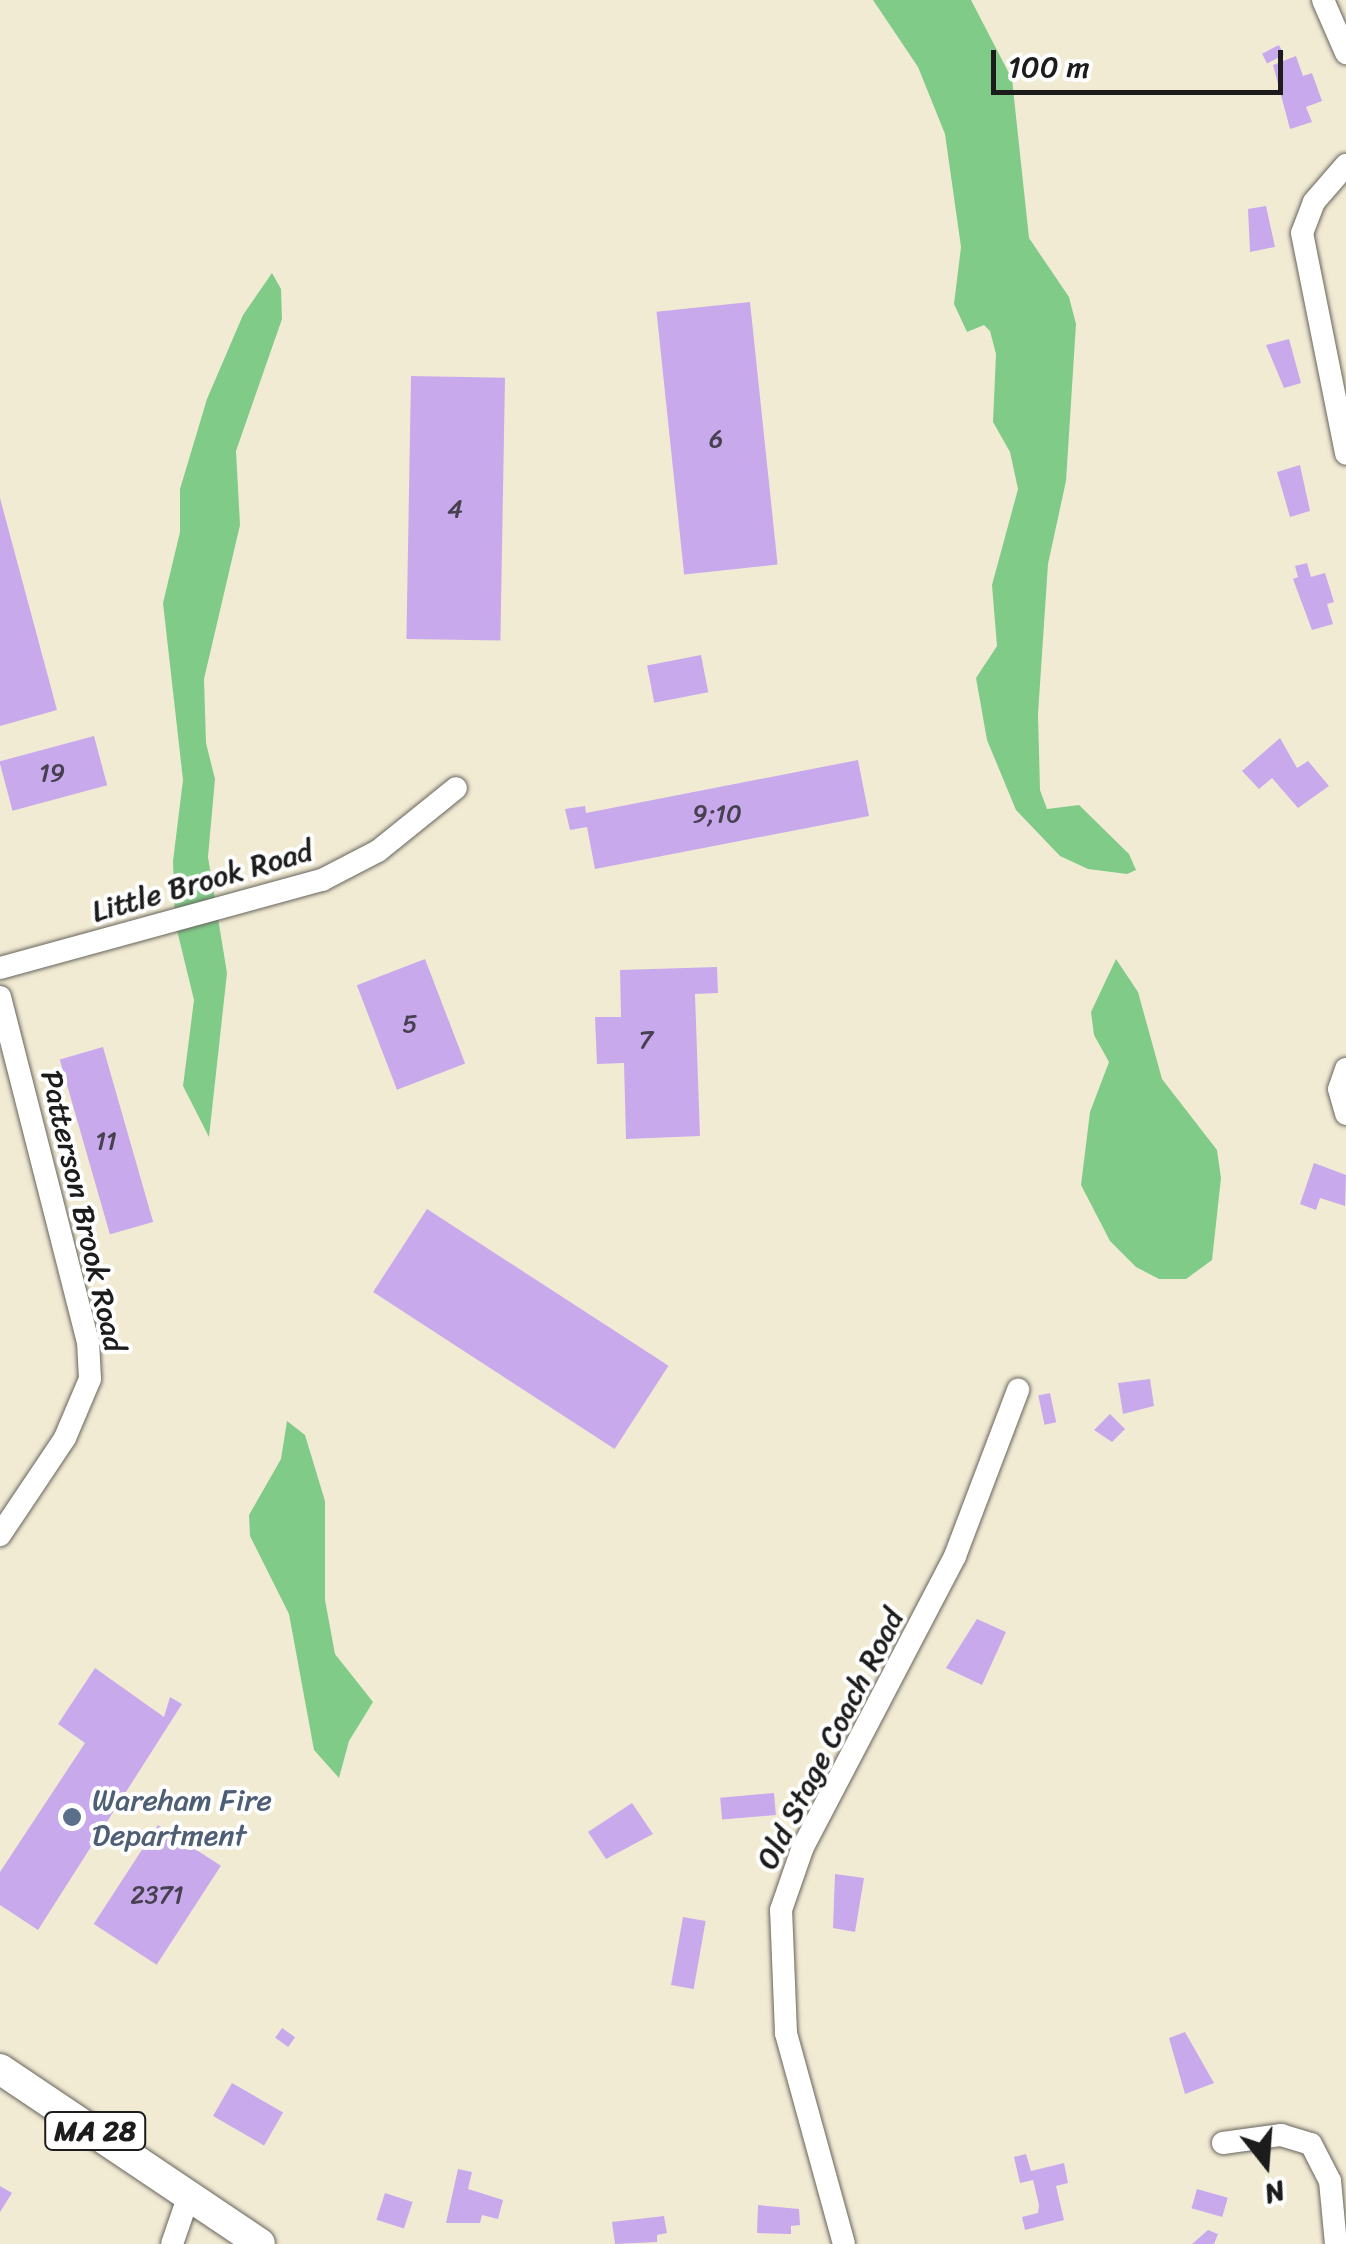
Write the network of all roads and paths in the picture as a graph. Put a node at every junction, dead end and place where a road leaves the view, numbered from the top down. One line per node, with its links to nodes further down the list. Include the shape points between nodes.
1 (1323, 0): 2 (street)
2 (1346, 54)
3 (1346, 165): 4 (street, via 1314,202 1302,233)
4 (1346, 454)
5 (456, 788): 6 (street, Little Brook Road, via 378,851 322,880)
6 (0, 968)
7 (0, 997): 11 (street, Patterson Brook Road, via 88,1341 90,1378 65,1438)
8 (1346, 1069): 9 (street, via 1339,1089)
9 (1346, 1114)
10 (1018, 1390): 17 (street, Old Stage Coach Road, via 955,1556 810,1834 781,1910 786,2032)
11 (0, 1536)
12 (0, 2068): 14 (main road, MA 28)
13 (1224, 2143): 18 (street, via 1281,2134 1311,2144 1330,2181)
14 (189, 2194): 15 (street); 16 (main road, MA 28)
15 (172, 2244)
16 (260, 2244)
17 (844, 2244)
18 (1336, 2244)

